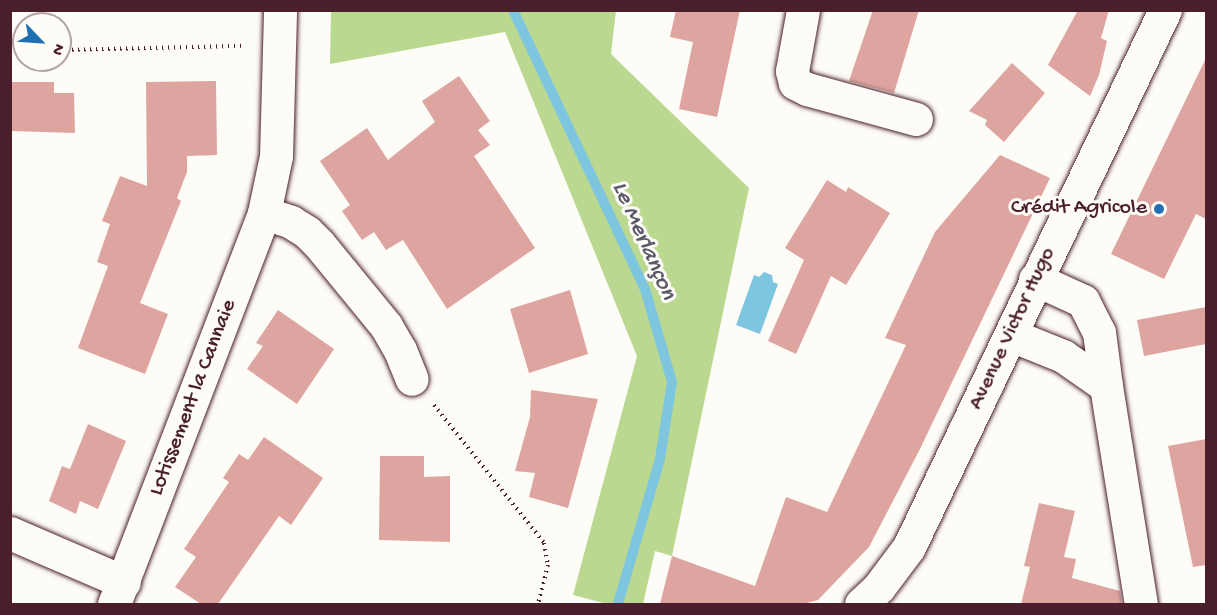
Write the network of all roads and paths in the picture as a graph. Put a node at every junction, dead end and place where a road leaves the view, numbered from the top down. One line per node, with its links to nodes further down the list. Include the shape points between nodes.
1 (280, 10): 4 (street, Lotissement la Cannaie)
2 (803, 10): 6 (street, via 792,71 795,83)
3 (1165, 10): 8 (street, Avenue Victor Hugo)
4 (280, 45): 5 (path); 7 (street, Lotissement la Cannaie, via 276,156)
5 (72, 50)
6 (916, 119)
7 (264, 213): 10 (street, via 291,222 319,244 386,326); 13 (street, Lotissement la Cannaie)
8 (1035, 279): 9 (street, Avenue Victor Hugo); 11 (street, via 1083,301 1099,332)
9 (1011, 335): 11 (street, via 1063,356); 15 (street, Avenue Victor Hugo, via 909,547)
10 (412, 378): 14 (path, via 544,543 548,565)
11 (1106, 386): 16 (street)
12 (10, 533): 13 (street, Lotissement la Cannaie)
13 (119, 593)
14 (538, 604)
15 (861, 604)
16 (1141, 604)

